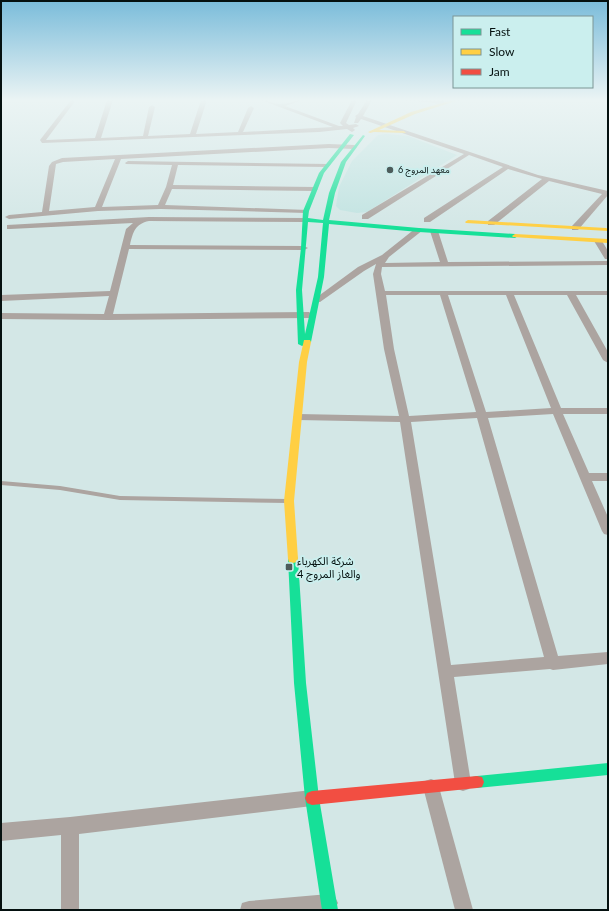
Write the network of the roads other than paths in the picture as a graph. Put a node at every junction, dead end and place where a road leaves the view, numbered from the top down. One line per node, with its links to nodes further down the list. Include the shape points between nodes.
1 (345, 143): 4 (street)
2 (355, 143): 5 (street)
3 (435, 143): 6 (street)
4 (342, 146): 5 (street); 7 (street); 11 (street)
5 (354, 148): 23 (street, via 337,178)
6 (467, 154): 12 (street); 21 (street)
7 (143, 156): 8 (street); 9 (street)
8 (117, 160): 9 (street); 18 (street); 19 (street, via 62,160 54,163)
9 (141, 164): 10 (street)
10 (175, 164): 11 (street); 14 (street)
11 (327, 165): 15 (street)
12 (507, 166): 13 (street); 25 (street)
13 (547, 179): 16 (street); 29 (street)
14 (169, 187): 15 (street); 17 (street)
15 (315, 188): 20 (street)
16 (607, 193): 31 (street)
17 (162, 207): 18 (street); 20 (street)
18 (98, 210): 19 (street)
19 (46, 213): 22 (street)
20 (306, 215): 23 (street); 26 (street); 38 (street)
21 (365, 216): 23 (street); 24 (street)
22 (9, 217)
23 (327, 218): 32 (street); 51 (street)
24 (388, 218)
25 (423, 219): 27 (street)
26 (142, 220): 30 (street); 37 (street, via 130,230)
27 (446, 221)
28 (460, 222): 29 (street)
29 (490, 223): 31 (street)
30 (10, 227)
31 (575, 228): 34 (street)
32 (419, 230): 33 (street); 39 (street)
33 (434, 231): 35 (street); 42 (street)
34 (608, 231)
35 (598, 241): 36 (street); 40 (street)
36 (608, 241)
37 (126, 247): 38 (street); 44 (street)
38 (304, 248): 52 (street, via 299,290)
39 (386, 255): 43 (street); 51 (street)
40 (608, 257)
41 (608, 263): 42 (street)
42 (444, 264): 43 (street)
43 (379, 265): 45 (street, via 377,274)
44 (114, 293): 50 (street); 55 (street)
45 (381, 293): 46 (street); 62 (street, via 389,349)
46 (443, 293): 47 (street); 60 (street)
47 (509, 293): 48 (street); 58 (street)
48 (570, 293): 49 (street); 56 (street)
49 (608, 293)
50 (1, 298)
51 (317, 300): 53 (street)
52 (300, 315): 53 (street); 55 (street); 57 (street)
53 (314, 315): 57 (street)
54 (1, 316): 55 (street)
55 (108, 317)
56 (608, 360)
57 (303, 362): 61 (street)
58 (557, 411): 59 (street); 60 (street); 63 (street)
59 (608, 411)
60 (482, 416): 62 (street); 69 (street)
61 (298, 417): 62 (street); 66 (street)
62 (405, 419): 70 (street)
63 (586, 477): 64 (street); 67 (street)
64 (608, 477)
65 (1, 483): 66 (lane, via 60,488 120,498)
66 (289, 501): 74 (street, via 300,682)
67 (608, 531)
68 (608, 658): 69 (street)
69 (553, 664): 70 (street)
70 (445, 672): 72 (street)
71 (608, 769): 72 (street)
72 (463, 783): 73 (street)
73 (430, 787): 74 (street); 80 (street)
74 (312, 798): 75 (street); 77 (street)
75 (70, 826): 76 (street); 78 (street)
76 (1, 832)
77 (330, 907): 79 (street)
78 (70, 910)
79 (249, 910)
80 (464, 910)

